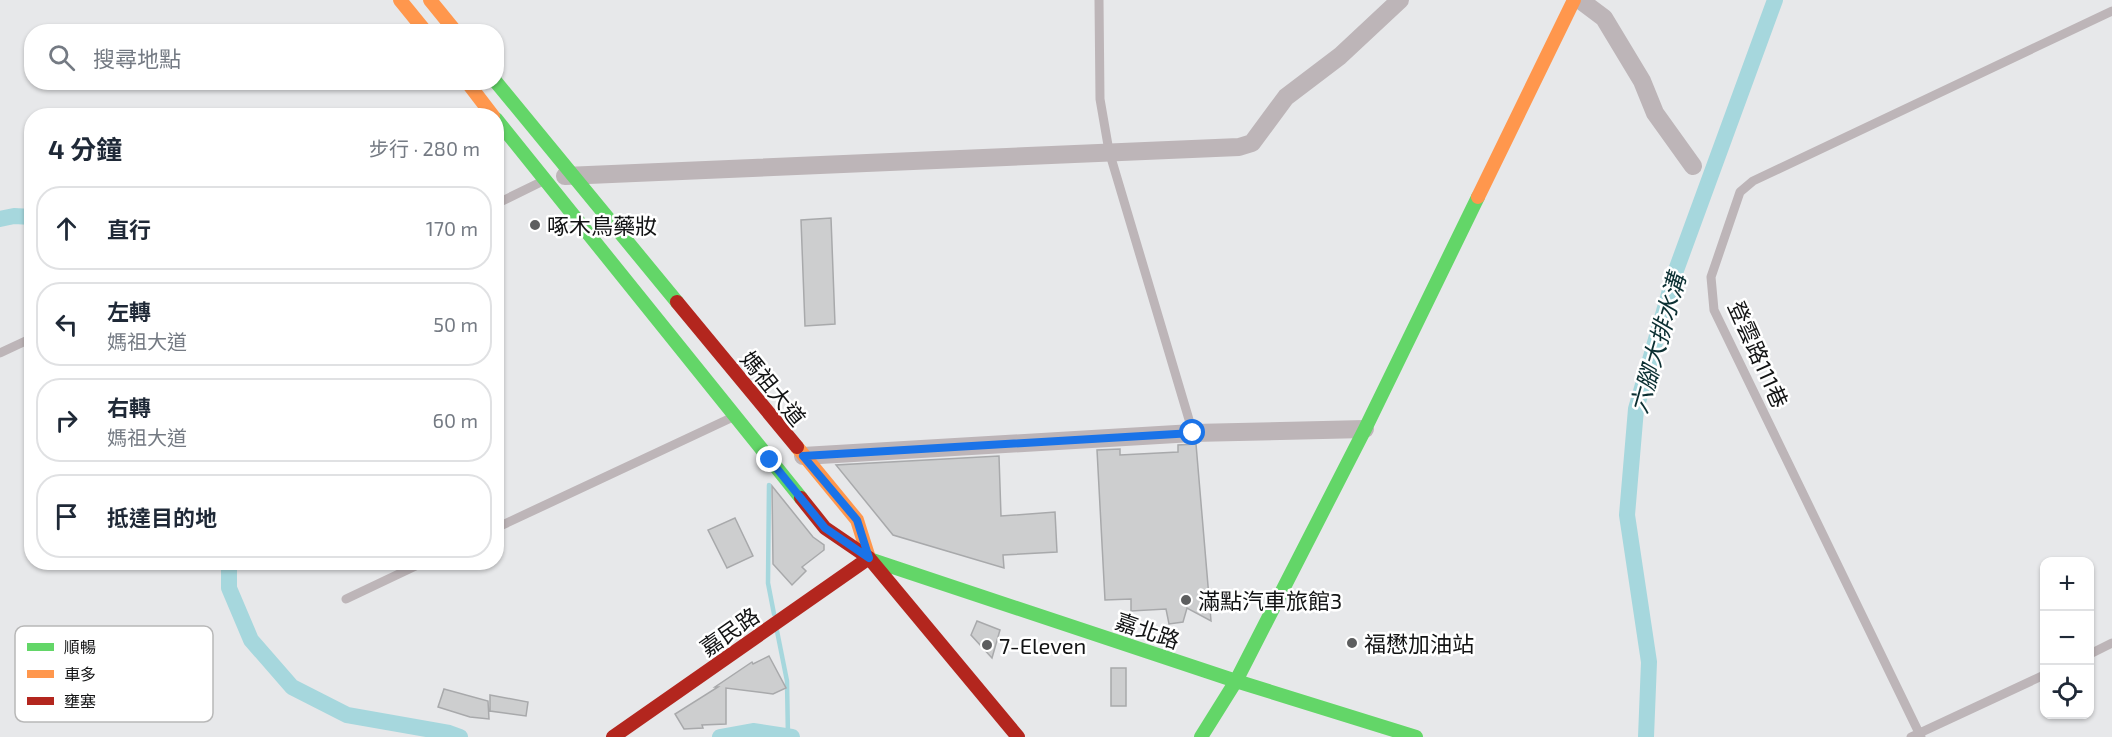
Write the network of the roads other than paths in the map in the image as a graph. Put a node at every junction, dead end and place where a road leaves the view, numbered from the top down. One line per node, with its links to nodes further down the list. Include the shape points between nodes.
1 (400, 0): 8 (main road)
2 (430, 0): 9 (main road)
3 (1099, 0): 14 (lane, via 1100,99)
4 (1400, 0): 14 (street, via 1340,56 1286,97 1252,143 1239,147)
5 (1574, 0): 22 (main road)
6 (1580, 0): 15 (street, via 1604,18 1642,81 1655,113)
7 (2112, 11): 33 (lane, 登雲路111巷, via 1753,181 1740,192 1711,277 1714,309)
8 (420, 24)
9 (450, 24)
10 (473, 90): 12 (main road)
11 (503, 90): 16 (main road, 媽祖大道)
12 (487, 108)
13 (504, 129): 17 (main road)
14 (1109, 151): 16 (street); 23 (lane)
15 (1693, 166)
16 (572, 175): 17 (street); 24 (main road, 媽祖大道)
17 (545, 180): 18 (lane); 21 (main road)
18 (504, 200)
19 (24, 342): 20 (lane)
20 (0, 353)
21 (735, 416): 25 (lane); 26 (main road, via 825,528)
22 (1365, 429): 23 (street); 32 (main road)
23 (1193, 433): 24 (street)
24 (803, 456): 26 (main road, 媽祖大道, via 857,520)
25 (504, 524)
26 (869, 558): 32 (main road, 嘉北路); 34 (main road, 嘉民路); 35 (main road)
27 (407, 570): 28 (lane)
28 (346, 599)
29 (2112, 644): 30 (lane)
30 (2094, 652)
31 (2040, 677): 33 (lane)
32 (1236, 681): 36 (main road); 37 (main road, 嘉北路)
33 (1917, 736)
34 (613, 737)
35 (1018, 737)
36 (1201, 737)
37 (1416, 737)

